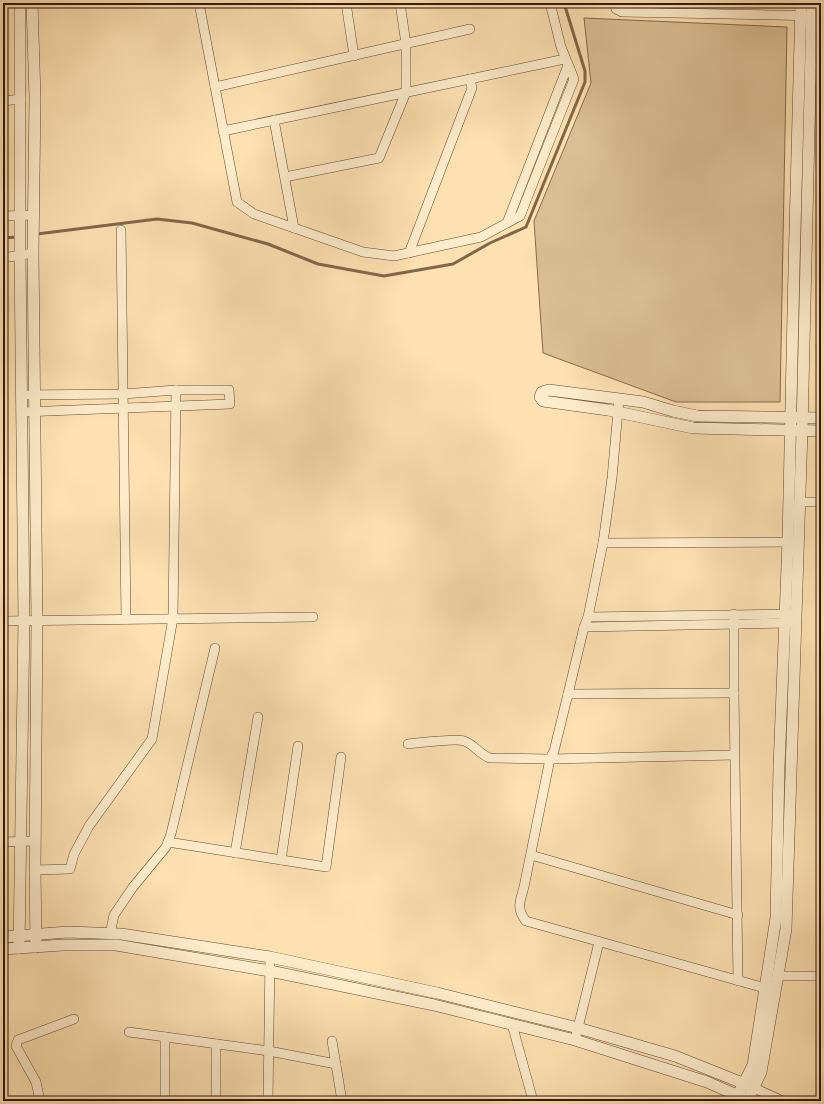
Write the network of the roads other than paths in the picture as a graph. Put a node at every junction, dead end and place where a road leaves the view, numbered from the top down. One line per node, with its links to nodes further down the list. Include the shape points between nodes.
1 (20, 3): 18 (street)
2 (32, 3): 24 (street, via 35,98)
3 (199, 3): 16 (street)
4 (346, 3): 13 (street)
5 (400, 3): 12 (street)
6 (550, 3): 14 (street)
7 (614, 3): 10 (street, via 616,9 622,12)
8 (801, 3): 10 (street)
9 (812, 3): 10 (street)
10 (811, 16): 42 (street)
11 (470, 29): 12 (street)
12 (406, 44): 13 (street); 17 (street)
13 (354, 56): 16 (street)
14 (566, 62): 15 (street); 28 (street, via 507,222 481,237)
15 (470, 79): 17 (street); 28 (street, via 472,88)
16 (215, 87): 21 (street)
17 (406, 92): 20 (street); 22 (street, via 379,158)
18 (21, 99): 19 (street); 23 (street)
19 (3, 101)
20 (274, 120): 21 (street); 22 (street)
21 (223, 131): 26 (street, via 237,202 254,214)
22 (285, 177): 26 (street)
23 (21, 215): 24 (street); 25 (street); 30 (street)
24 (34, 215): 29 (street)
25 (3, 216)
26 (294, 228): 28 (street, via 363,252 394,256)
27 (122, 230): 33 (street)
28 (409, 252)
29 (33, 253): 30 (street); 35 (street)
30 (20, 255): 31 (street); 34 (street)
31 (3, 258)
32 (176, 390): 33 (street); 37 (street); 37 (street, via 229,390 230,404)
33 (123, 394): 35 (street); 38 (street)
34 (22, 395): 35 (street); 40 (street)
35 (34, 395): 39 (street)
36 (619, 399): 41 (street); 41 (street, via 549,390 542,392 540,397 543,402); 42 (street, via 642,402 693,416)
37 (176, 406): 38 (street); 54 (street)
38 (124, 408): 39 (street); 55 (street)
39 (35, 411): 40 (street); 58 (street)
40 (22, 412): 57 (street)
41 (617, 412): 44 (street, via 693,428); 50 (street, via 612,478)
42 (796, 418): 43 (street); 44 (street); 45 (street)
43 (821, 418)
44 (790, 430): 45 (street); 49 (street)
45 (802, 430): 46 (street); 47 (street)
46 (821, 431)
47 (799, 502): 48 (street); 49 (street)
48 (821, 502)
49 (793, 542): 50 (street); 56 (street)
50 (603, 543): 53 (street)
51 (734, 614): 53 (street); 56 (street); 60 (street)
52 (313, 617): 54 (street)
53 (588, 617): 61 (street)
54 (173, 618): 55 (street); 78 (street, via 152,738 89,826 74,854 70,869)
55 (126, 619): 58 (street)
56 (790, 619): 60 (street); 90 (street, via 786,929); 93 (street, via 779,767 776,918)
57 (24, 620): 58 (street); 59 (street); 73 (street)
58 (37, 620): 71 (street)
59 (3, 621)
60 (734, 624): 61 (street); 63 (street)
61 (584, 627): 64 (street)
62 (215, 648): 74 (street)
63 (734, 693): 64 (street); 68 (street)
64 (568, 694): 70 (street)
65 (258, 717): 75 (street)
66 (408, 744): 70 (street, via 463,740 488,758)
67 (298, 746): 77 (street)
68 (734, 755): 70 (street); 79 (street)
69 (341, 757): 77 (street, via 326,867)
70 (550, 759): 76 (street)
71 (36, 841): 73 (street); 78 (street)
72 (3, 842): 73 (street)
73 (21, 842): 82 (street)
74 (168, 842): 75 (street); 80 (street, via 114,915)
75 (235, 853): 77 (street)
76 (531, 855): 79 (street); 84 (street, via 519,904 520,914 526,921)
77 (281, 860)
78 (35, 870): 81 (street)
79 (738, 915): 92 (street)
80 (110, 934): 81 (street, via 68,932); 88 (street)
81 (35, 935): 82 (street); 85 (street)
82 (18, 936): 83 (street); 86 (street)
83 (3, 937)
84 (599, 942): 92 (street); 98 (street)
85 (36, 947): 86 (street); 89 (street, via 116,945)
86 (19, 948): 87 (street)
87 (3, 949)
88 (270, 957): 89 (street); 94 (street)
89 (270, 970): 95 (street); 104 (street)
90 (778, 976): 91 (street); 93 (street)
91 (821, 976)
92 (738, 981): 93 (street)
93 (770, 989): 106 (street, via 761,1072)
94 (437, 993): 95 (street); 98 (street)
95 (434, 1005): 97 (street)
96 (74, 1019): 108 (street, via 16,1042 36,1082)
97 (512, 1024): 101 (street); 113 (street)
98 (578, 1028): 101 (street); 106 (street, via 674,1056)
99 (129, 1032): 100 (street)
100 (165, 1037): 103 (street); 109 (street)
101 (575, 1040): 107 (street, via 707,1082)
102 (332, 1041): 105 (street)
103 (216, 1044): 104 (street); 110 (street)
104 (269, 1052): 105 (street); 111 (street)
105 (336, 1064): 112 (street)
106 (749, 1086): 107 (street); 114 (street)
107 (745, 1099)
108 (40, 1101)
109 (165, 1101)
110 (216, 1101)
111 (268, 1101)
112 (342, 1101)
113 (533, 1101)
114 (783, 1101)

